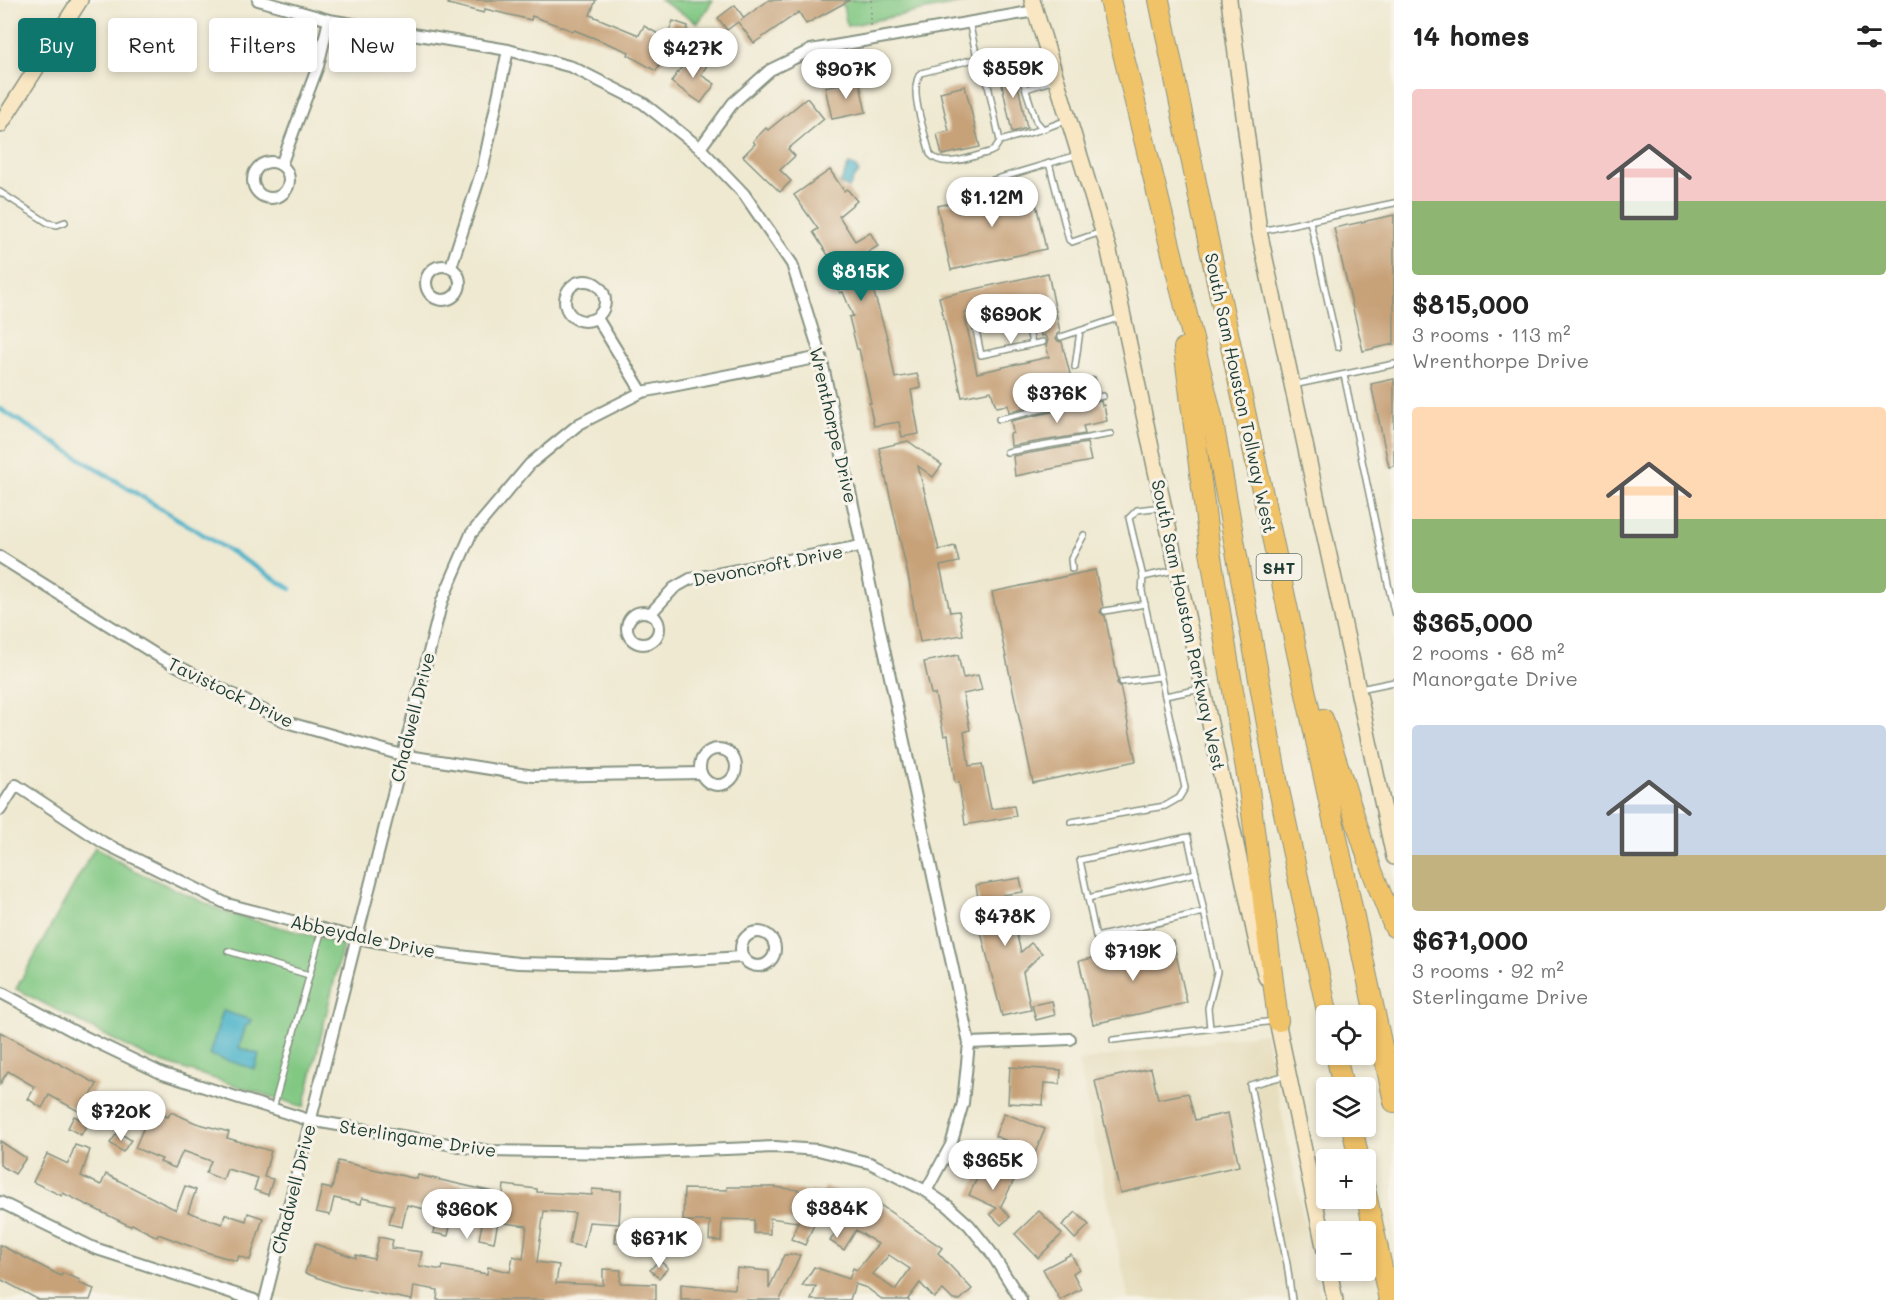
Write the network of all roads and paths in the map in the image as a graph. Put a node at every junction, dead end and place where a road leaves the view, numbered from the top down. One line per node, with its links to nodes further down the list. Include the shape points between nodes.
1 (80, 0): 17 (main road)
2 (258, 0): 8 (street, Wrenthorpe Drive)
3 (871, 0): 11 (path)
4 (1110, 0): 31 (highway, South Sam Houston Tollway West / SHT)
5 (1159, 0): 57 (highway, South Sam Houston Tollway West / SHT)
6 (1229, 0): 30 (main road)
7 (1033, 5): 9 (street); 14 (main road, South Sam Houston Parkway West)
8 (329, 20): 23 (street, via 318,66)
9 (969, 22): 11 (street); 13 (lane, via 976,53)
10 (416, 35): 12 (street, Wrenthorpe Drive)
11 (872, 39): 20 (street, via 811,50 770,70 733,103)
12 (508, 50): 20 (street, Wrenthorpe Drive, via 572,67 643,103); 32 (street, via 483,167)
13 (982, 57): 15 (lane, via 1014,63); 19 (lane); 19 (lane, via 921,73 915,92 934,159 945,162 990,152)
14 (1056, 80): 15 (lane); 16 (main road, South Sam Houston Parkway West)
15 (1026, 89): 18 (lane, via 1036,121)
16 (1068, 120): 18 (lane); 21 (main road, South Sam Houston Parkway West)
17 (0, 125)
18 (1043, 129): 19 (lane)
19 (1000, 141)
20 (700, 148): 40 (street, Wrenthorpe Drive, via 744,194 792,264)
21 (1079, 155): 22 (lane); 29 (main road, South Sam Houston Parkway West)
22 (1049, 163): 25 (lane); 29 (lane, via 1069,240)
23 (281, 165)
24 (0, 192): 28 (lane, via 48,223)
25 (953, 192)
26 (1394, 202): 27 (lane)
27 (1310, 220): 30 (lane); 39 (lane)
28 (65, 222)
29 (1103, 231): 33 (main road, South Sam Houston Parkway West)
30 (1259, 231): 44 (main road)
31 (1171, 253): 83 (highway, South Sam Houston Tollway West / SHT, via 1212,417 1278,785); 84 (highway, via 1210,551 1248,781)
32 (451, 267)
33 (1123, 316): 35 (lane); 50 (main road, South Sam Houston Parkway West)
34 (597, 318): 45 (street)
35 (1080, 331): 36 (lane); 42 (lane)
36 (1061, 337)
37 (1043, 342): 38 (lane)
38 (1032, 344): 38 (lane, via 981,355 975,325 1026,314)
39 (1338, 347)
40 (820, 357): 45 (street, Chadwell Drive); 52 (street, Wrenthorpe Drive)
41 (1394, 364): 43 (lane)
42 (1075, 367)
43 (1344, 375): 44 (lane); 60 (lane)
44 (1292, 385): 66 (main road)
45 (642, 392): 68 (street, Chadwell Drive, via 579,424 530,464 471,534 442,601)
46 (1103, 396): 47 (lane)
47 (999, 419)
48 (1111, 434): 49 (lane)
49 (1006, 452)
50 (1164, 507): 55 (main road, South Sam Houston Parkway West); 56 (lane, via 1137,510 1129,518)
51 (1084, 535): 54 (lane, via 1071,559)
52 (861, 546): 61 (street, Devoncroft Drive, via 690,579 674,588); 88 (street, Wrenthorpe Drive)
53 (0, 557): 68 (street, Tavistock Drive, via 158,656 286,722)
54 (1071, 569)
55 (1177, 570): 56 (lane); 65 (main road, South Sam Houston Parkway West)
56 (1143, 577): 58 (lane)
57 (1282, 580): 76 (highway, via 1342,779); 90 (highway, South Sam Houston Tollway West / SHT)
58 (1145, 604): 59 (lane); 62 (lane)
59 (1106, 611)
60 (1394, 612)
61 (651, 614)
62 (1160, 677): 63 (lane); 67 (lane)
63 (1122, 682)
64 (1394, 682): 66 (lane)
65 (1202, 689): 67 (lane); 84 (main road, South Sam Houston Parkway West, via 1258,948)
66 (1358, 689): 72 (main road)
67 (1164, 696): 71 (lane, via 1185,788 1179,798 1165,806)
68 (402, 755): 69 (street, Tavistock Drive, via 534,776); 78 (street, Chadwell Drive)
69 (701, 772)
70 (0, 810): 77 (street, Abbeydale Drive, via 16,785 104,843 227,904)
71 (1071, 822)
72 (1394, 857)
73 (1196, 873): 74 (lane); 74 (lane, via 1188,837 1080,860); 75 (lane)
74 (1088, 898): 75 (lane, via 1096,938)
75 (1204, 912): 85 (lane, via 1216,972 1208,1008)
76 (1394, 927)
77 (322, 929): 78 (street, Abbeydale Drive); 81 (lane)
78 (357, 938): 80 (street, Abbeydale Drive, via 518,963 612,964); 92 (street, Chadwell Drive)
79 (228, 951): 81 (lane)
80 (742, 957)
81 (309, 975): 91 (lane)
82 (0, 992): 91 (street, Sterlingame Drive, via 162,1074)
83 (1326, 1005)
84 (1278, 1021): 85 (lane); 89 (main road, South Sam Houston Parkway West)
85 (1210, 1028): 87 (lane)
86 (1070, 1039): 88 (street)
87 (1113, 1040)
88 (969, 1043): 93 (street, Wrenthorpe Drive, via 963,1103 951,1145)
89 (1289, 1074): 96 (main road, South Sam Houston Parkway West); 101 (lane, via 1250,1085)
90 (1394, 1102)
91 (273, 1109): 92 (street, Sterlingame Drive)
92 (309, 1120): 93 (street, Sterlingame Drive, via 489,1151 623,1153 775,1147 818,1150 870,1163); 99 (street, Chadwell Drive)
93 (926, 1191): 100 (street, Sterlingame Drive, via 969,1224)
94 (0, 1202): 98 (street, via 94,1248)
95 (1369, 1209): 103 (highway)
96 (1319, 1221)
97 (1331, 1281): 102 (main road)
98 (254, 1300)
99 (265, 1300)
100 (1021, 1300)
101 (1292, 1300)
102 (1335, 1300)
103 (1389, 1300)

